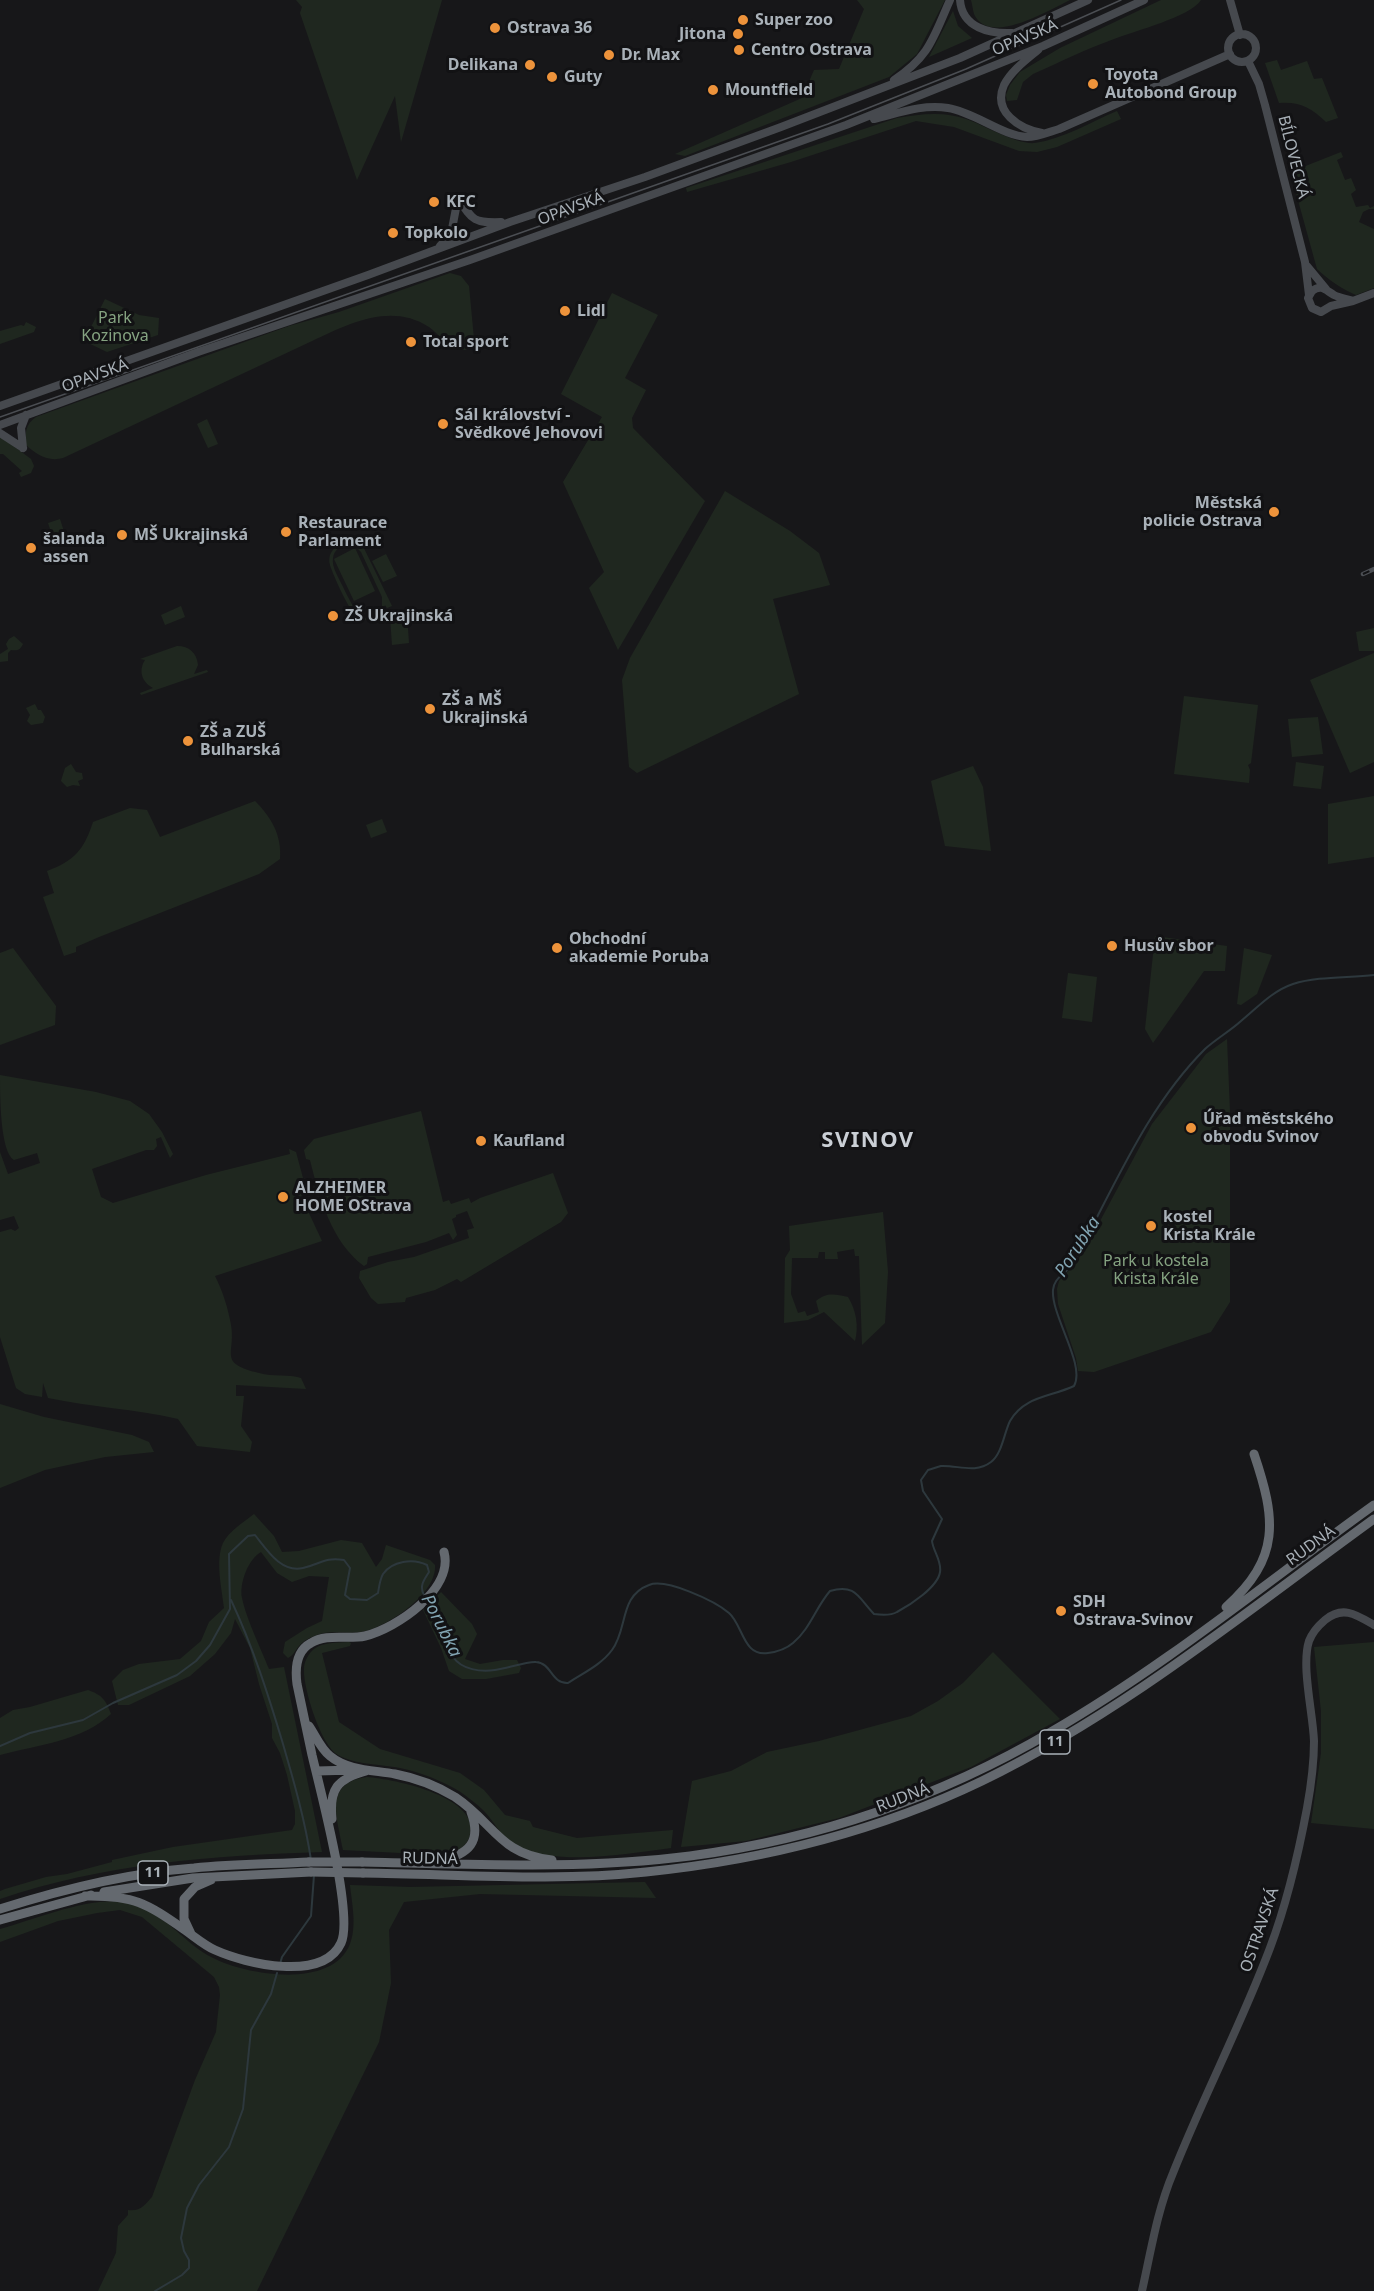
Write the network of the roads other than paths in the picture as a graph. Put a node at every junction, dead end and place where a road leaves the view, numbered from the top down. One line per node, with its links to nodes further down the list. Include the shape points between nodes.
1 (950, 0): 11 (main road, via 923,57)
2 (960, 0): 6 (main road, via 963,12 979,28 993,33)
3 (1088, 0): 6 (main road, OPAVSKÁ)
4 (1144, 0): 8 (main road, OPAVSKÁ)
5 (1230, 0): 7 (main road)
6 (1017, 33): 11 (main road, OPAVSKÁ)
7 (1240, 35): 9 (main road, via 1230,42); 10 (main road, via 1255,44 1254,56)
8 (1043, 46): 12 (main road, OPAVSKÁ); 13 (main road, via 1010,76 1002,97 1012,120 1025,129)
9 (1230, 54): 10 (main road, via 1236,61); 13 (main road)
10 (1248, 61): 16 (main road, BÍLOVECKÁ, via 1262,93)
11 (880, 89): 14 (main road, OPAVSKÁ, via 645,177)
12 (846, 126): 13 (main road, via 906,110 938,107 961,111 1019,135); 23 (main road, OPAVSKÁ)
13 (1044, 133)
14 (510, 222): 15 (main road, OPAVSKÁ); 15 (main road, via 480,223 471,219 458,198 451,234)
15 (435, 250): 22 (main road, OPAVSKÁ)
16 (1305, 262): 17 (main road); 19 (main road, BÍLOVECKÁ)
17 (1329, 291): 19 (main road, via 1315,289); 20 (main road); 21 (main road)
18 (1374, 293): 20 (main road)
19 (1309, 295): 21 (main road, via 1315,310)
20 (1353, 301): 21 (main road)
21 (1331, 306)
22 (0, 406)
23 (26, 415): 24 (main road, OPAVSKÁ); 25 (main road, via 21,428 23,448)
24 (0, 424)
25 (0, 433)
26 (1254, 1454): 30 (highway, via 1270,1512 1269,1538 1254,1576)
27 (1374, 1504): 30 (highway, RUDNÁ / 11)
28 (1374, 1519): 39 (highway, RUDNÁ / 11, bridge, via 1130,1695 1066,1736 941,1800 865,1828 778,1851 645,1872 563,1876 363,1873)
29 (444, 1552): 32 (highway, via 445,1569 435,1588 395,1624 357,1638 320,1639 303,1649 296,1677)
30 (1216, 1621): 38 (highway, RUDNÁ / 11, via 1052,1732 946,1786 811,1833 690,1856)
31 (1374, 1625): 45 (main road, OSTRAVSKÁ, via 1354,1613 1339,1612 1321,1624 1310,1639 1307,1659 1314,1740 1308,1803 1294,1870 1263,1966 1172,2174 1155,2228)
32 (306, 1722): 33 (highway, via 330,1756); 34 (highway)
33 (368, 1770): 34 (highway); 35 (highway, via 426,1783); 36 (highway, via 344,1779 334,1791)
34 (317, 1771): 36 (highway)
35 (470, 1809): 37 (highway, via 476,1833 468,1848 459,1855); 38 (highway, via 501,1840 522,1854)
36 (334, 1849): 44 (highway, via 344,1928 340,1945 325,1959 311,1965 260,1964 223,1953)
37 (428, 1863): 38 (highway, RUDNÁ / 11); 39 (highway, RUDNÁ / 11, bridge, via 362,1862)
38 (596, 1865)
39 (310, 1867): 40 (highway, 11); 42 (highway, 11, via 224,1865 160,1872 84,1885)
40 (225, 1876): 41 (highway, 11); 44 (highway, via 200,1884 184,1899 184,1918)
41 (85, 1896): 43 (highway, 11); 44 (highway, via 136,1900)
42 (0, 1909)
43 (0, 1920)
44 (193, 1936)
45 (1142, 2291)

